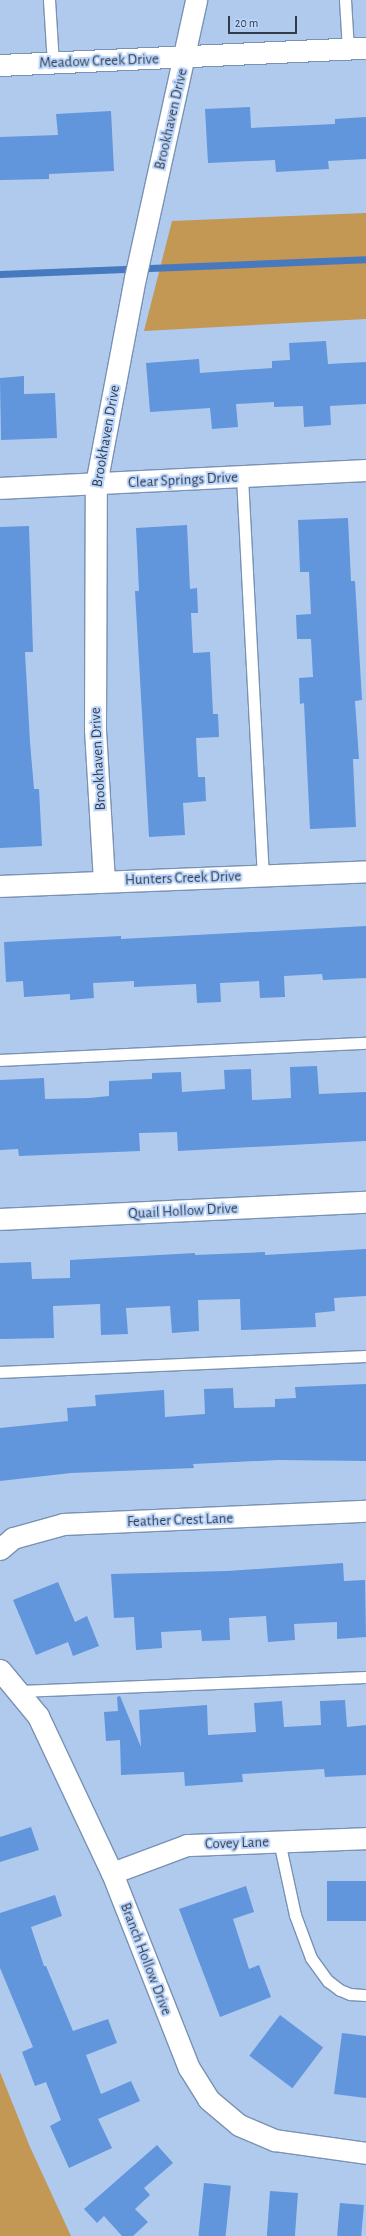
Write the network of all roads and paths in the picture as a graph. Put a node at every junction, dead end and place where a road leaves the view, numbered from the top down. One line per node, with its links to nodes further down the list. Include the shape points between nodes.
1 (49, 0): 6 (lane)
2 (196, 0): 5 (street, Brookhaven Drive)
3 (345, 0): 4 (lane)
4 (357, 48): 5 (street, Meadow Creek Drive)
5 (185, 57): 6 (street, Meadow Creek Drive); 10 (street, Brookhaven Drive, via 146,232)
6 (53, 62): 7 (street, Meadow Creek Drive)
7 (0, 65)
8 (366, 470): 9 (street, Clear Springs Drive)
9 (242, 477): 10 (street, Clear Springs Drive); 13 (lane)
10 (96, 484): 11 (street, Clear Springs Drive); 14 (street, Brookhaven Drive, via 95,729)
11 (0, 488)
12 (366, 871): 13 (street, Hunters Creek Drive)
13 (263, 875): 14 (street, Hunters Creek Drive)
14 (104, 881): 15 (street, Hunters Creek Drive)
15 (0, 886)
16 (366, 1043): 17 (lane)
17 (0, 1060)
18 (366, 1202): 19 (street, Quail Hollow Drive)
19 (0, 1219)
20 (366, 1356): 21 (lane)
21 (0, 1372)
22 (366, 1511): 23 (street, Feather Crest Lane, via 63,1524 13,1538)
23 (0, 1549)
24 (0, 1670): 26 (street, Branch Hollow Drive)
25 (366, 1677): 26 (lane)
26 (19, 1691): 29 (street, Branch Hollow Drive, via 38,1716)
27 (366, 1838): 28 (street, Covey Lane)
28 (279, 1841): 29 (street, Covey Lane, via 187,1844); 30 (lane, via 295,1915 311,1958 328,1981 340,1990 350,1994)
29 (112, 1873): 31 (street, Branch Hollow Drive, via 189,2068 208,2099 239,2125 275,2140)
30 (366, 1994)
31 (366, 2153)

